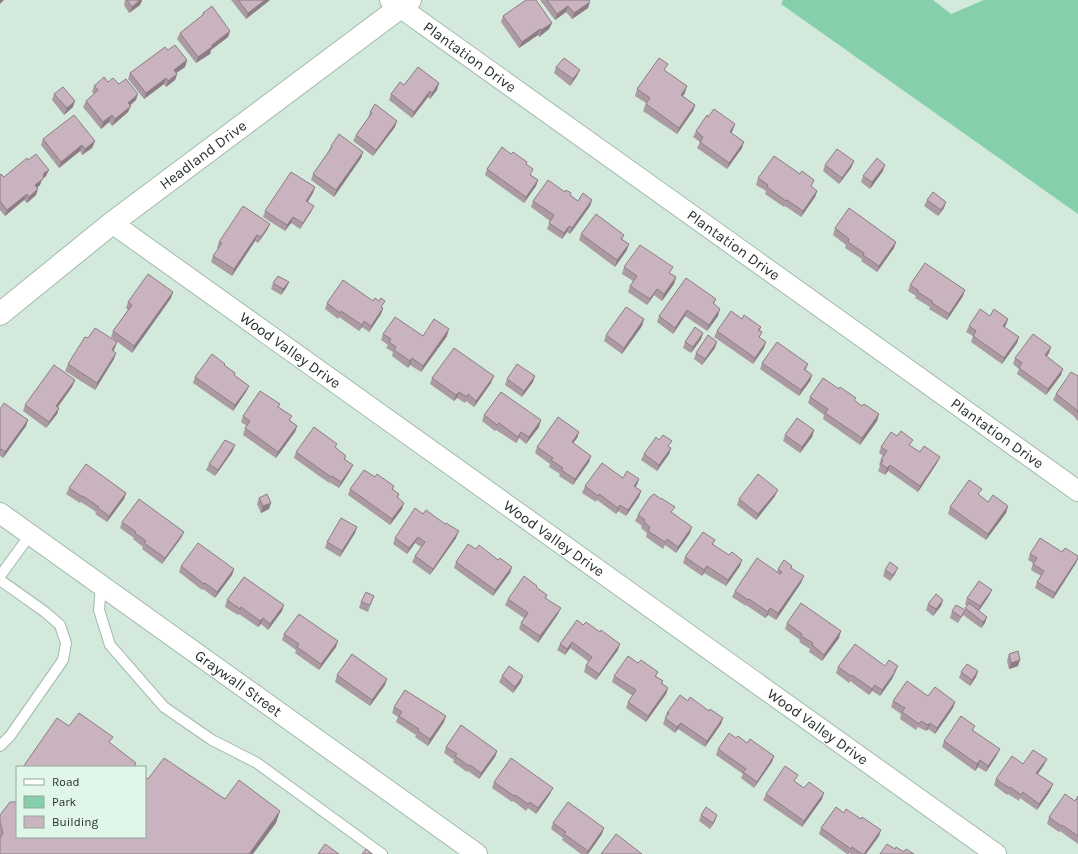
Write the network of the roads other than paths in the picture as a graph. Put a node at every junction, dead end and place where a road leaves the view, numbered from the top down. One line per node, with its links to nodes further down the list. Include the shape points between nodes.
1 (400, 2): 2 (main road, Headland Drive); 4 (street, Plantation Drive)
2 (112, 223): 3 (main road, Headland Drive); 13 (street, Wood Valley Drive)
3 (0, 314)
4 (1078, 491)
5 (0, 513): 6 (street, Graywall Street)
6 (30, 535): 7 (lane); 9 (street, Graywall Street)
7 (0, 576)
8 (0, 580): 10 (lane, via 60,625 66,642 63,660 10,736)
9 (101, 585): 11 (lane, via 98,610 110,645 164,707 212,740 257,763); 12 (street, Graywall Street)
10 (0, 746)
11 (382, 854)
12 (478, 854)
13 (996, 854)

